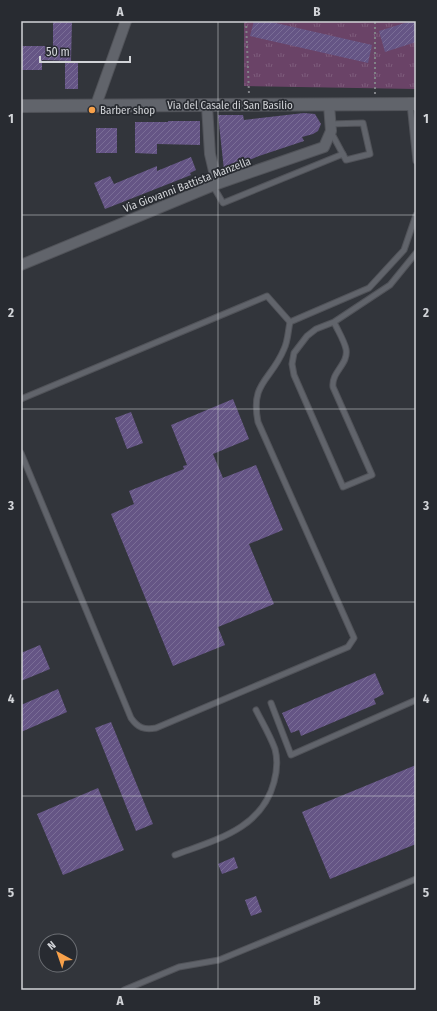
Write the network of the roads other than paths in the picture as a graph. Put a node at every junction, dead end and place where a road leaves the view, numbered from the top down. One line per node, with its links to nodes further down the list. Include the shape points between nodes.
1 (126, 21): 3 (street)
2 (413, 104): 4 (street, Via del Casale di San Basilio); 9 (lane)
3 (96, 105): 5 (street, Via del Casale di San Basilio); 6 (street, Via del Casale di San Basilio)
4 (329, 105): 6 (street, Via del Casale di San Basilio); 7 (street)
5 (21, 106)
6 (207, 106): 10 (street)
7 (330, 128): 8 (lane); 8 (lane, via 363,123 370,154 346,160); 10 (street, Via Giovanni Battista Manzella, via 324,147)
8 (343, 154): 10 (lane, via 223,203)
9 (416, 162)
10 (215, 185): 13 (street, Via Giovanni Battista Manzella)
11 (416, 215): 14 (lane, via 404,250 369,288)
12 (416, 253): 15 (lane, via 390,285)
13 (21, 265)
14 (290, 322): 16 (lane, via 267,296); 17 (lane, via 284,349 257,393 255,406 258,422 354,638 348,646 156,728 142,728 136,725)
15 (334, 322): 15 (lane, via 316,329 307,336 294,354 292,364 294,375 343,487 372,475 333,386 332,380 343,363 346,350)
16 (21, 399)
17 (21, 453)
18 (416, 700): 19 (lane, via 291,755)
19 (271, 703)
20 (256, 710): 21 (lane, via 275,749 277,767 269,798 255,817 232,834)
21 (175, 855)
22 (416, 879): 23 (lane, via 219,960 179,967)
23 (124, 990)

